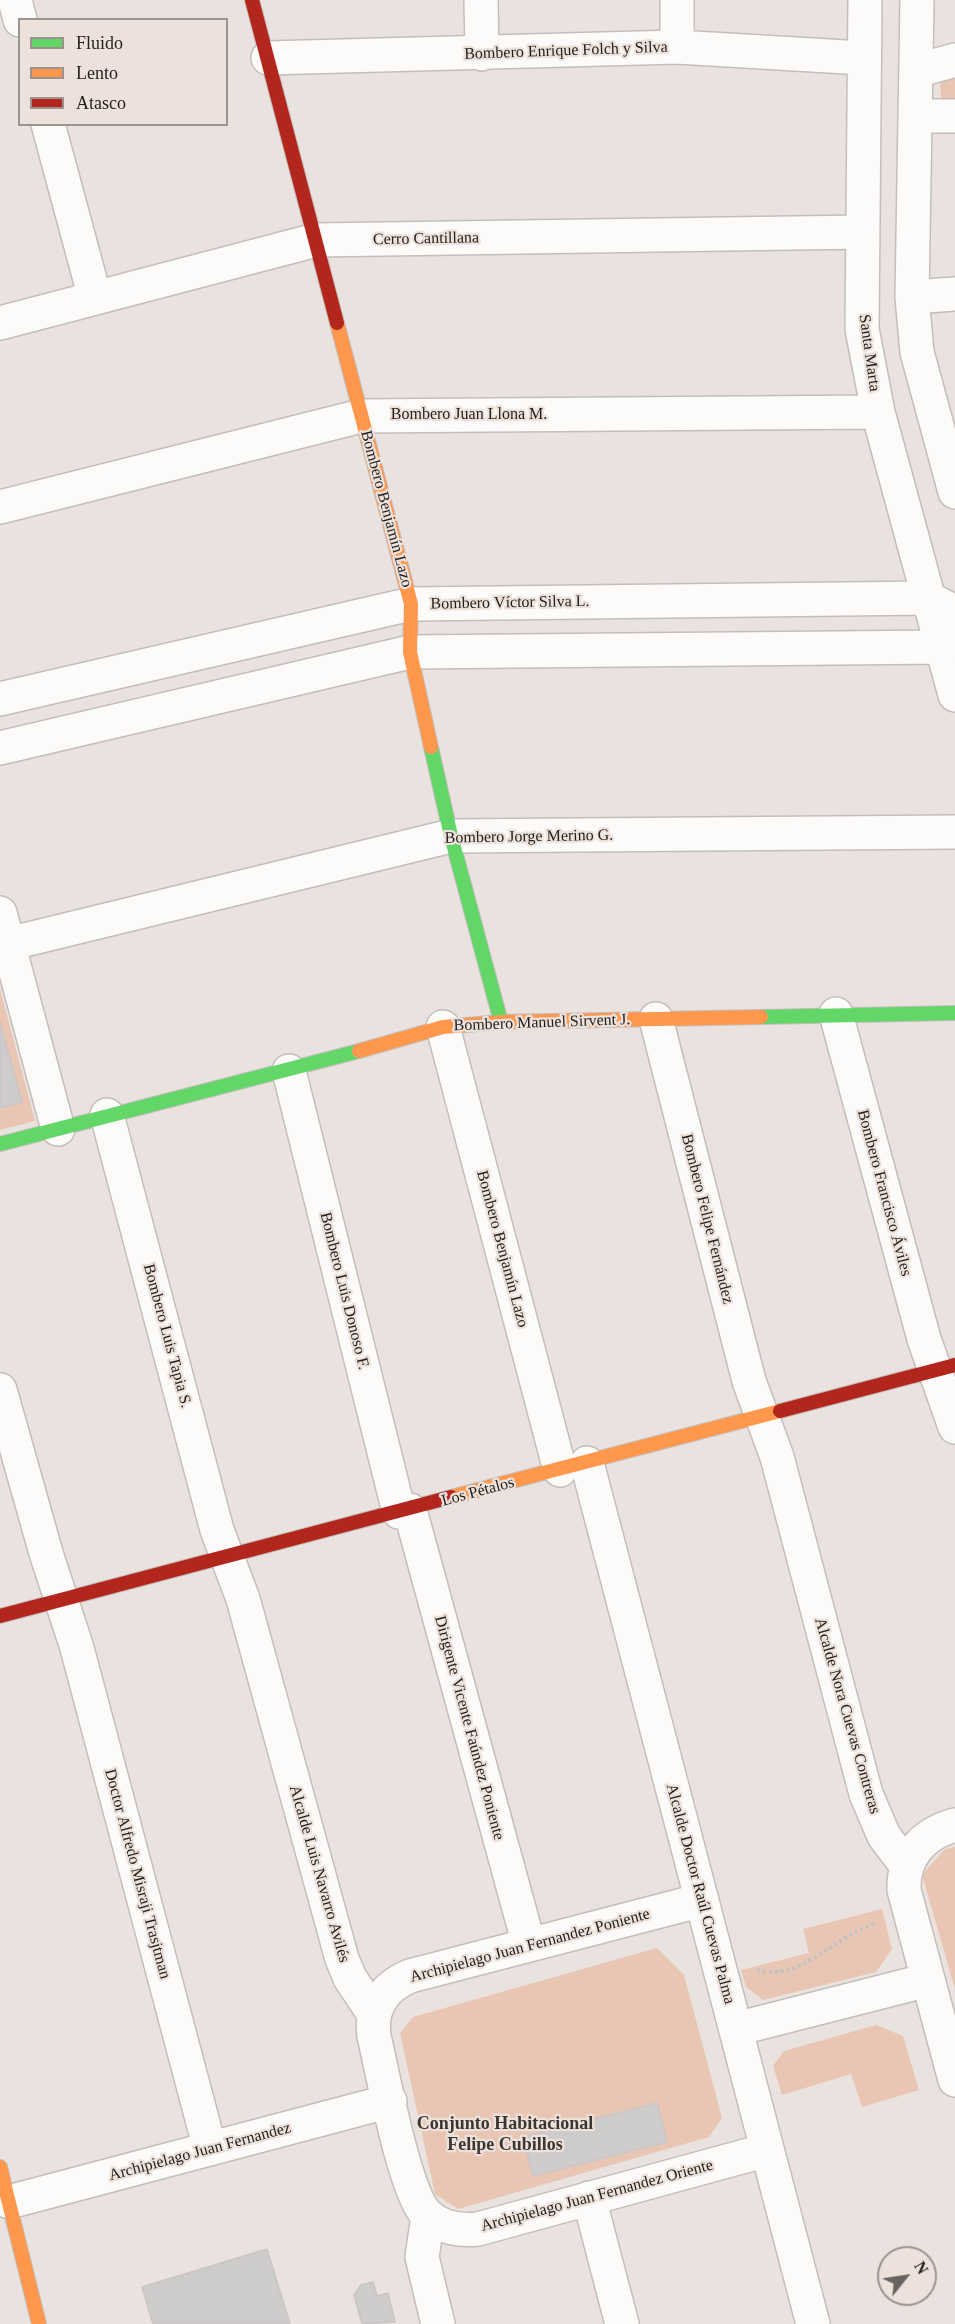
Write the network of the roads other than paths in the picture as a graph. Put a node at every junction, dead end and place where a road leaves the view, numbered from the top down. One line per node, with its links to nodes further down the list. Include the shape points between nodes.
1 (15, 0): 7 (street)
2 (252, 0): 10 (street, Bombero Benjamín Lazo)
3 (481, 0): 9 (street)
4 (677, 0): 8 (street)
5 (865, 0): 11 (street, Santa Marta)
6 (916, 0): 13 (street)
7 (20, 18)
8 (677, 48): 9 (street, Bombero Enrique Folch y Silva); 11 (street, Bombero Enrique Folch y Silva)
9 (482, 54): 10 (street, Bombero Enrique Folch y Silva)
10 (268, 58): 18 (street, Bombero Benjamín Lazo)
11 (864, 58): 17 (street, Santa Marta)
12 (955, 60): 13 (street)
13 (916, 71): 14 (street)
14 (915, 116): 15 (street); 20 (street)
15 (955, 116)
16 (49, 126): 21 (street)
17 (862, 232): 18 (street, Cerro Cantillana); 23 (street, Santa Marta, via 862,329)
18 (316, 240): 21 (street, Cerro Cantillana); 24 (street, Bombero Benjamín Lazo)
19 (955, 294): 20 (street)
20 (912, 297): 25 (street, via 917,352)
21 (95, 298): 22 (street, Cerro Cantillana)
22 (0, 323)
23 (878, 412): 24 (street, Bombero Juan Llona M.); 28 (street, Santa Marta)
24 (361, 416): 26 (street, Bombero Juan Llona M.); 27 (street, Bombero Benjamín Lazo)
25 (955, 492)
26 (0, 507)
27 (411, 604): 28 (street, Bombero Víctor Silva L.); 30 (street, Bombero Benjamín Lazo); 32 (street, Bombero Víctor Silva L.)
28 (942, 605): 29 (street, Santa Marta)
29 (949, 645): 30 (street); 31 (street, Santa Marta)
30 (410, 652): 33 (street); 35 (street, Bombero Benjamín Lazo)
31 (955, 695)
32 (0, 699)
33 (0, 748)
34 (955, 832): 35 (street, Bombero Jorge Merino G.)
35 (451, 836): 37 (street, Bombero Jorge Merino G.); 41 (street, Bombero Benjamín Lazo)
36 (0, 913): 37 (street)
37 (8, 944): 45 (street)
38 (955, 1013): 39 (street, Bombero Manuel Sirvent J.)
39 (836, 1014): 40 (street, Bombero Manuel Sirvent J.); 47 (street, Bombero Francisco Áviles, via 924,1339)
40 (656, 1019): 41 (street, Bombero Manuel Sirvent J.); 49 (street, Bombero Felipe Fernández, via 749,1382)
41 (501, 1022): 42 (street, Bombero Manuel Sirvent J.)
42 (443, 1027): 43 (street, Bombero Manuel Sirvent J.); 51 (street, Bombero Benjamín Lazo)
43 (289, 1071): 44 (street, Bombero Manuel Sirvent J.); 52 (street, Bombero Luis Donoso F.)
44 (107, 1115): 45 (street, Bombero Manuel Sirvent J.); 53 (street, Bombero Luis Tapia S.)
45 (58, 1129): 46 (street, Bombero Manuel Sirvent J.)
46 (0, 1144)
47 (945, 1368): 49 (street, Los Pétalos); 50 (street, Bombero Francisco Áviles)
48 (0, 1390): 54 (street, Doctor Alfredo Misraji Trasjtman)
49 (762, 1417): 51 (street, Los Pétalos); 57 (street, Alcalde Nora Cuevas Contreras, via 777,1457 866,1794 884,1836)
50 (955, 1427)
51 (574, 1467): 52 (street, Los Pétalos); 58 (street, Alcalde Doctor Raúl Cuevas Palma)
52 (404, 1511): 53 (street, Los Pétalos); 59 (street, Dirigente Vicente Faúndez Poniente)
53 (227, 1557): 54 (street, Los Pétalos); 61 (street, Alcalde Luis Navarro Avilés, via 243,1599 342,1959 353,1984)
54 (61, 1600): 55 (street, Los Pétalos); 65 (street, Doctor Alfredo Misraji Trasjtman)
55 (0, 1616)
56 (955, 1824): 57 (street, via 929,1834)
57 (906, 1866): 60 (street, via 904,1890)
58 (702, 1900): 59 (street, Archipielago Juan Fernandez Poniente); 62 (street, Alcalde Doctor Raúl Cuevas Palma)
59 (529, 1946): 61 (street, Archipielago Juan Fernandez Poniente, via 403,1979 386,1991)
60 (928, 1980): 62 (street); 63 (street)
61 (374, 2014): 64 (street, via 374,2036)
62 (736, 2029): 66 (street, Alcalde Doctor Raúl Cuevas Palma)
63 (955, 2080)
64 (390, 2102): 65 (street, Archipielago Juan Fernandez); 70 (street, via 413,2193)
65 (210, 2149): 69 (street, Archipielago Juan Fernandez)
66 (767, 2150): 68 (street, Archipielago Juan Fernandez Oriente); 74 (street, Alcalde Doctor Raúl Cuevas Palma)
67 (0, 2167): 69 (street)
68 (589, 2198): 70 (street, Archipielago Juan Fernandez Oriente, via 472,2229 453,2228); 73 (street)
69 (9, 2202): 71 (street)
70 (428, 2216): 72 (street, via 422,2257)
71 (39, 2324)
72 (438, 2324)
73 (622, 2324)
74 (813, 2324)

